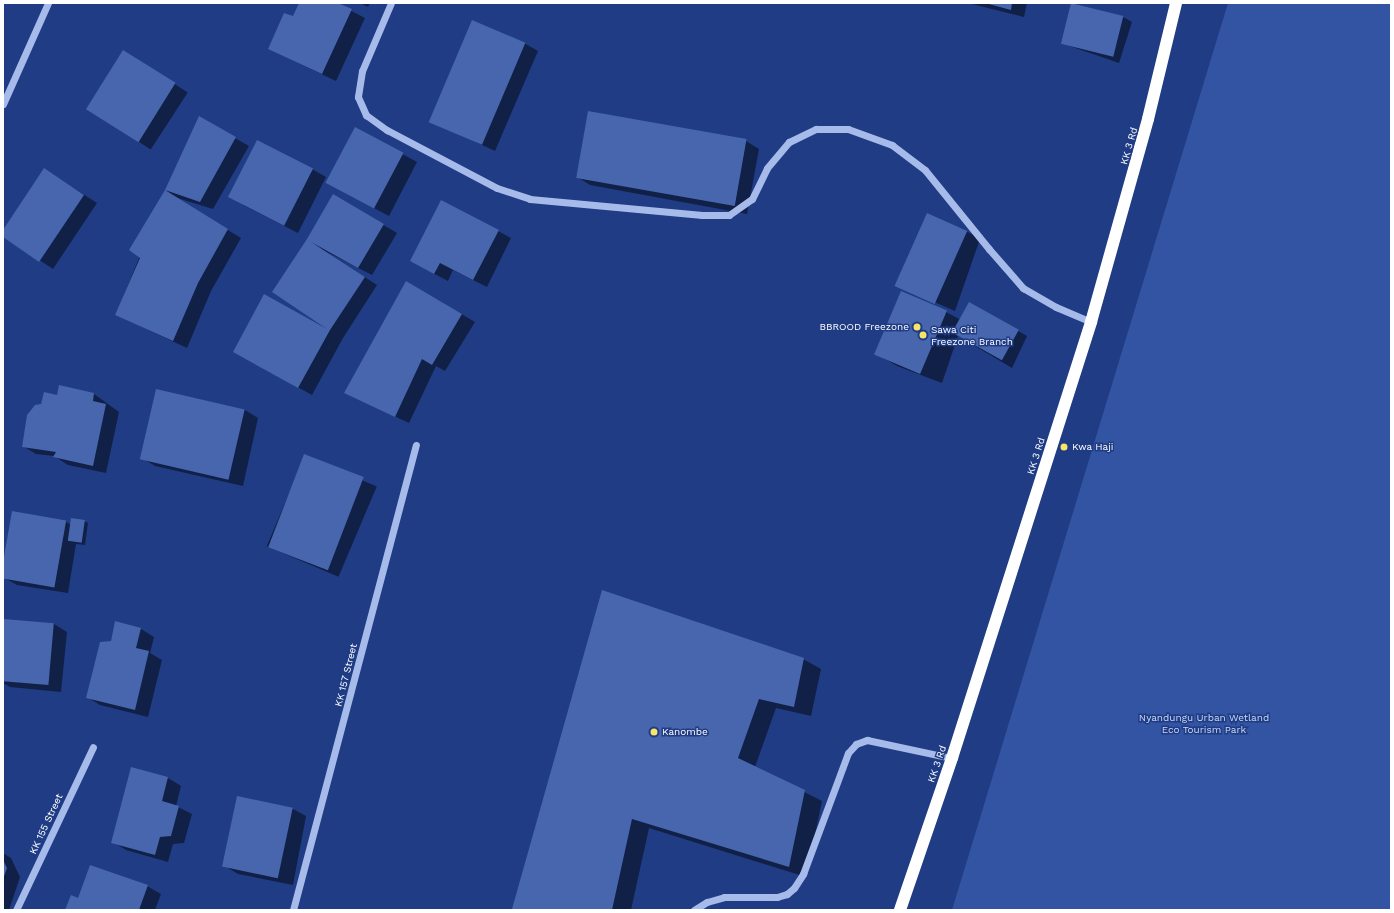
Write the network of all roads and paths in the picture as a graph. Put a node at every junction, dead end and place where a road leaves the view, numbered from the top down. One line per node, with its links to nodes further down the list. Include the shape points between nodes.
1 (48, 3): 4 (street)
2 (391, 3): 5 (street, via 362,71 358,97 366,114 387,130 497,188 530,199 702,215 729,215 752,199 767,168 789,142 816,129 848,129 892,144 925,170 1023,288 1056,307)
3 (1176, 3): 5 (highway, KK 3 Rd, via 1148,120)
4 (3, 104)
5 (1091, 322): 8 (highway, KK 3 Rd)
6 (416, 445): 10 (street, KK 157 Street)
7 (93, 747): 9 (street, KK 155 Street)
8 (952, 758): 11 (street, via 867,740 856,744 848,753 803,874 794,888 787,894 777,897 724,897); 12 (highway, KK 3 Rd)
9 (16, 910)
10 (294, 910)
11 (694, 910)
12 (900, 910)

